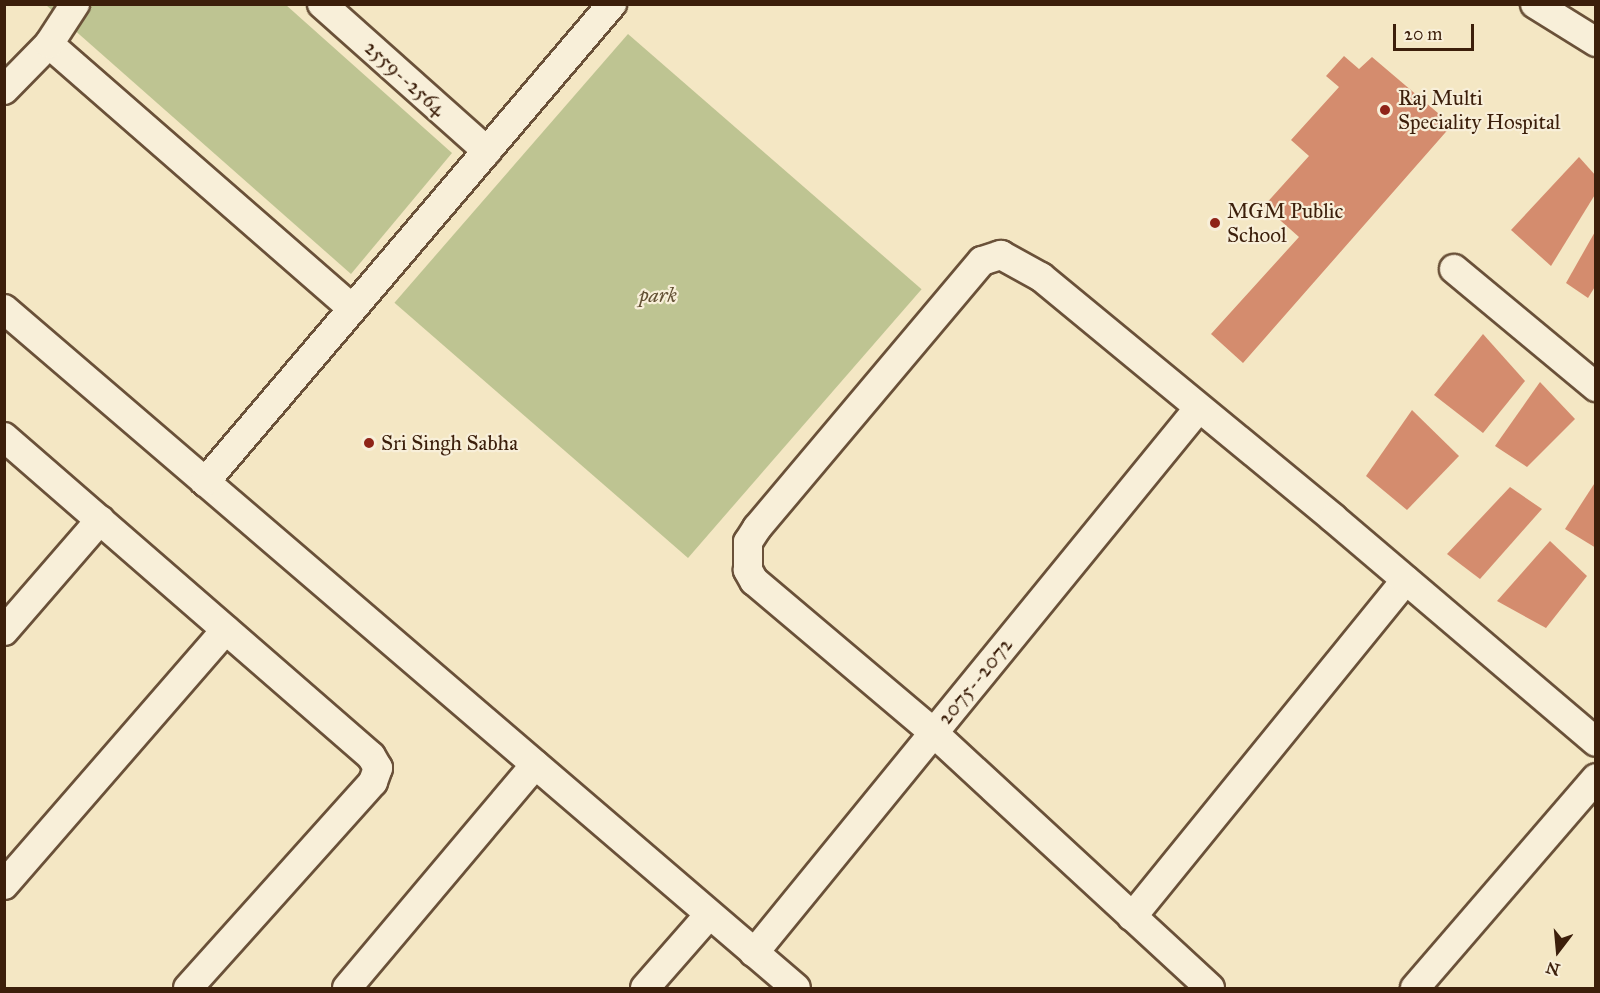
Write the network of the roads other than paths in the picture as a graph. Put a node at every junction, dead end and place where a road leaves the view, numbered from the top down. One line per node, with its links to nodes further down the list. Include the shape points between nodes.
1 (75, 4): 6 (street)
2 (322, 4): 8 (street, 2559--2564)
3 (612, 4): 8 (street)
4 (1534, 4): 5 (street)
5 (1596, 42)
6 (50, 44): 7 (street); 10 (street)
7 (4, 90)
8 (487, 151): 10 (street)
9 (1454, 269): 12 (street)
10 (352, 308): 15 (street)
11 (4, 309): 15 (street)
12 (1596, 387)
13 (1198, 409): 17 (street); 20 (street, 2075--2072); 20 (street, via 1041,277 1001,255 982,261 962,280 764,519 748,542 748,570 754,581)
14 (4, 437): 16 (street)
15 (205, 482): 22 (street)
16 (100, 520): 18 (street); 19 (street)
17 (1406, 580): 21 (street); 26 (street)
18 (226, 630): 24 (street); 28 (street, via 370,756 378,768 373,782)
19 (4, 631)
20 (933, 732): 26 (street); 27 (street, 2075--2072)
21 (1596, 742)
22 (535, 765): 25 (street); 29 (street)
23 (1596, 778): 33 (street)
24 (4, 885)
25 (709, 915): 27 (street); 30 (street)
26 (1132, 917): 32 (street)
27 (754, 953): 31 (street)
28 (188, 988)
29 (347, 988)
30 (645, 988)
31 (796, 988)
32 (1210, 988)
33 (1414, 988)

